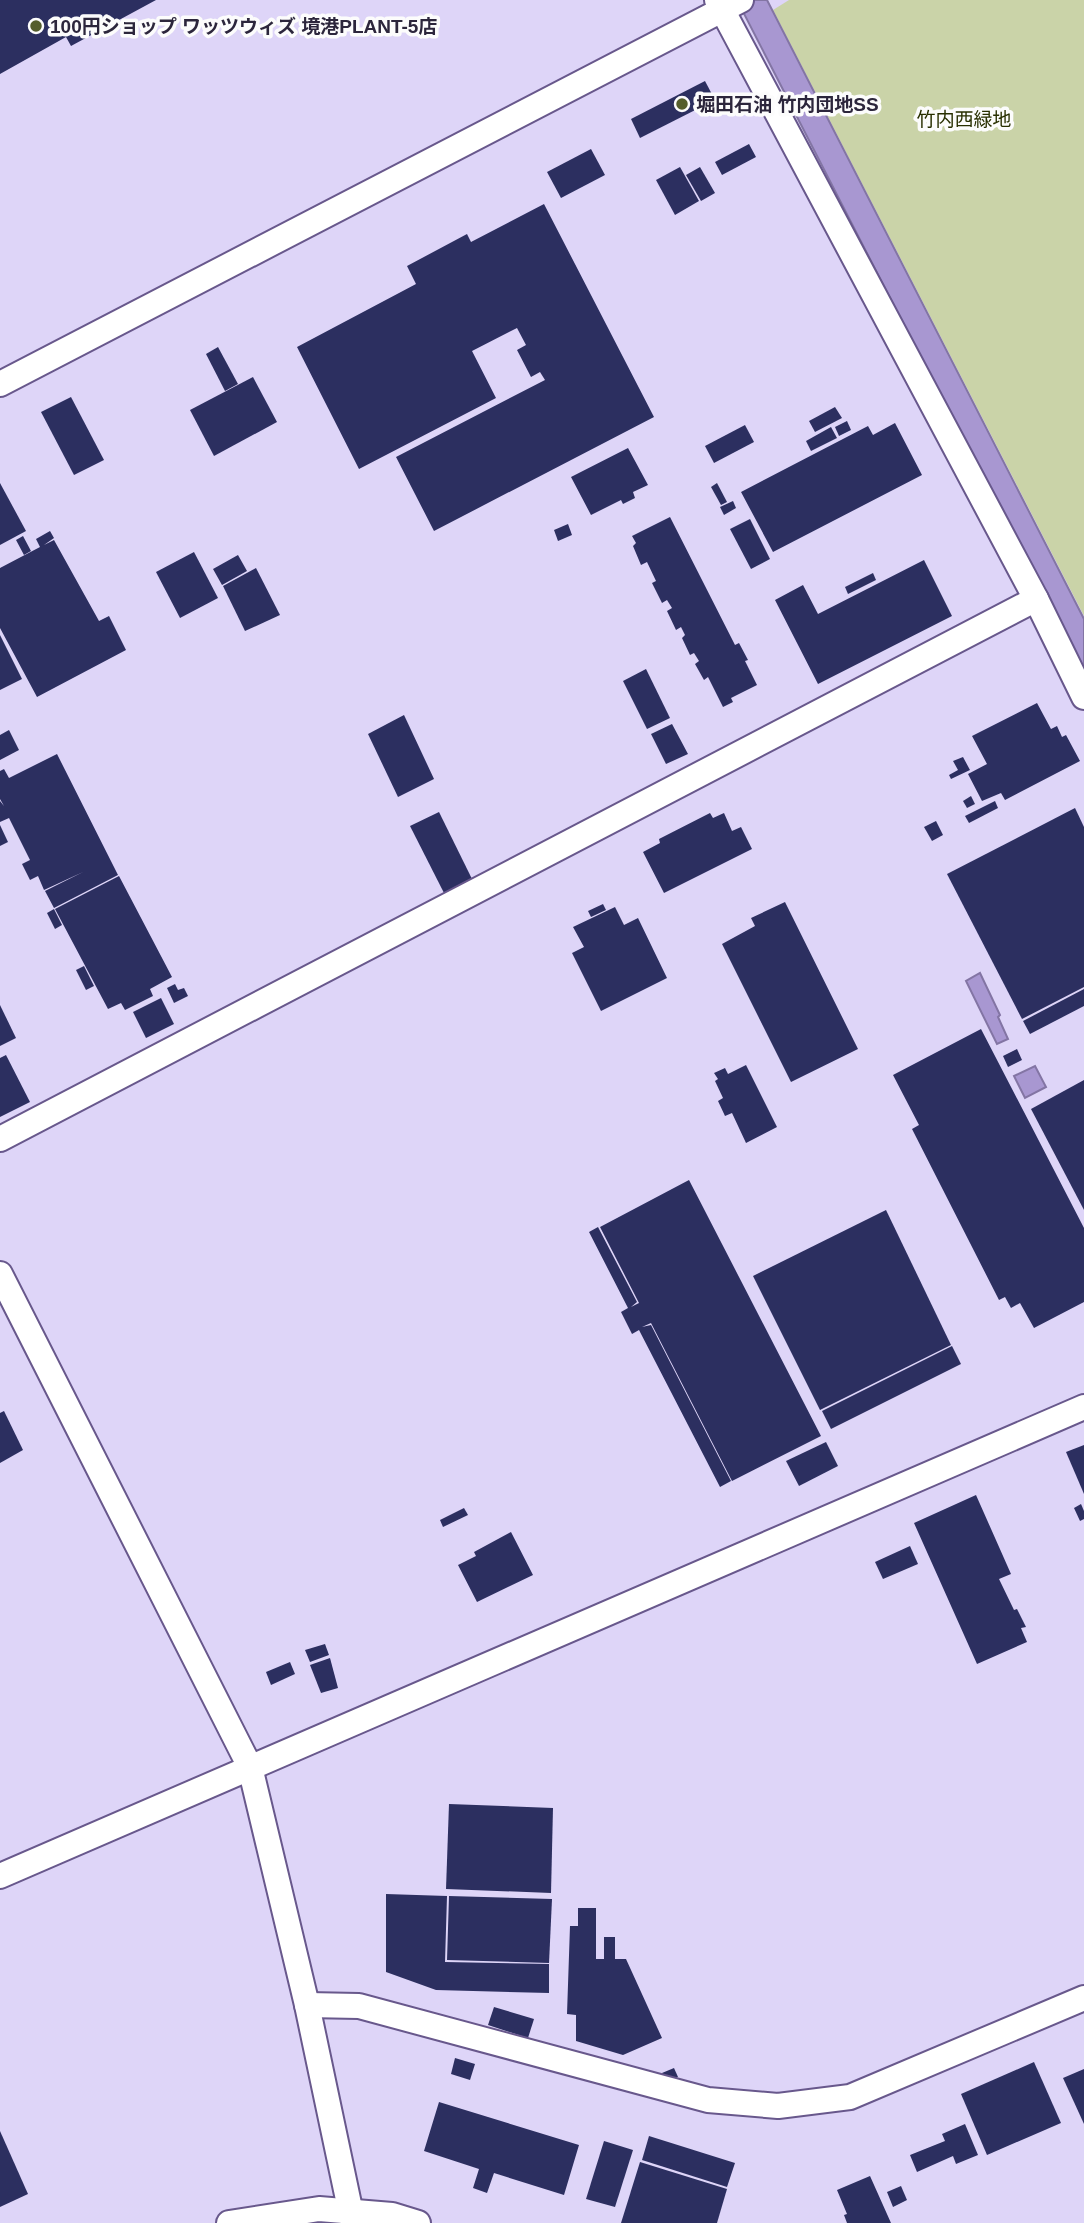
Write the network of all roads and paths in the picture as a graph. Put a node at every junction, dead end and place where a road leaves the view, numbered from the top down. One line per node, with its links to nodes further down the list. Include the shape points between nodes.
1 (729, 3): 2 (street); 3 (street)
2 (0, 384)
3 (1036, 599): 4 (street); 5 (street)
4 (1084, 696)
5 (0, 1139)
6 (0, 1273): 8 (street)
7 (1084, 1407): 8 (street)
8 (250, 1768): 9 (street); 11 (street)
9 (0, 1876)
10 (1084, 1998): 11 (street, via 850,2097 779,2106 709,2100 359,2006)
11 (307, 2005): 12 (street)
12 (352, 2217): 13 (street, via 319,2209); 14 (street, via 392,2215)
13 (229, 2223)
14 (418, 2223)

